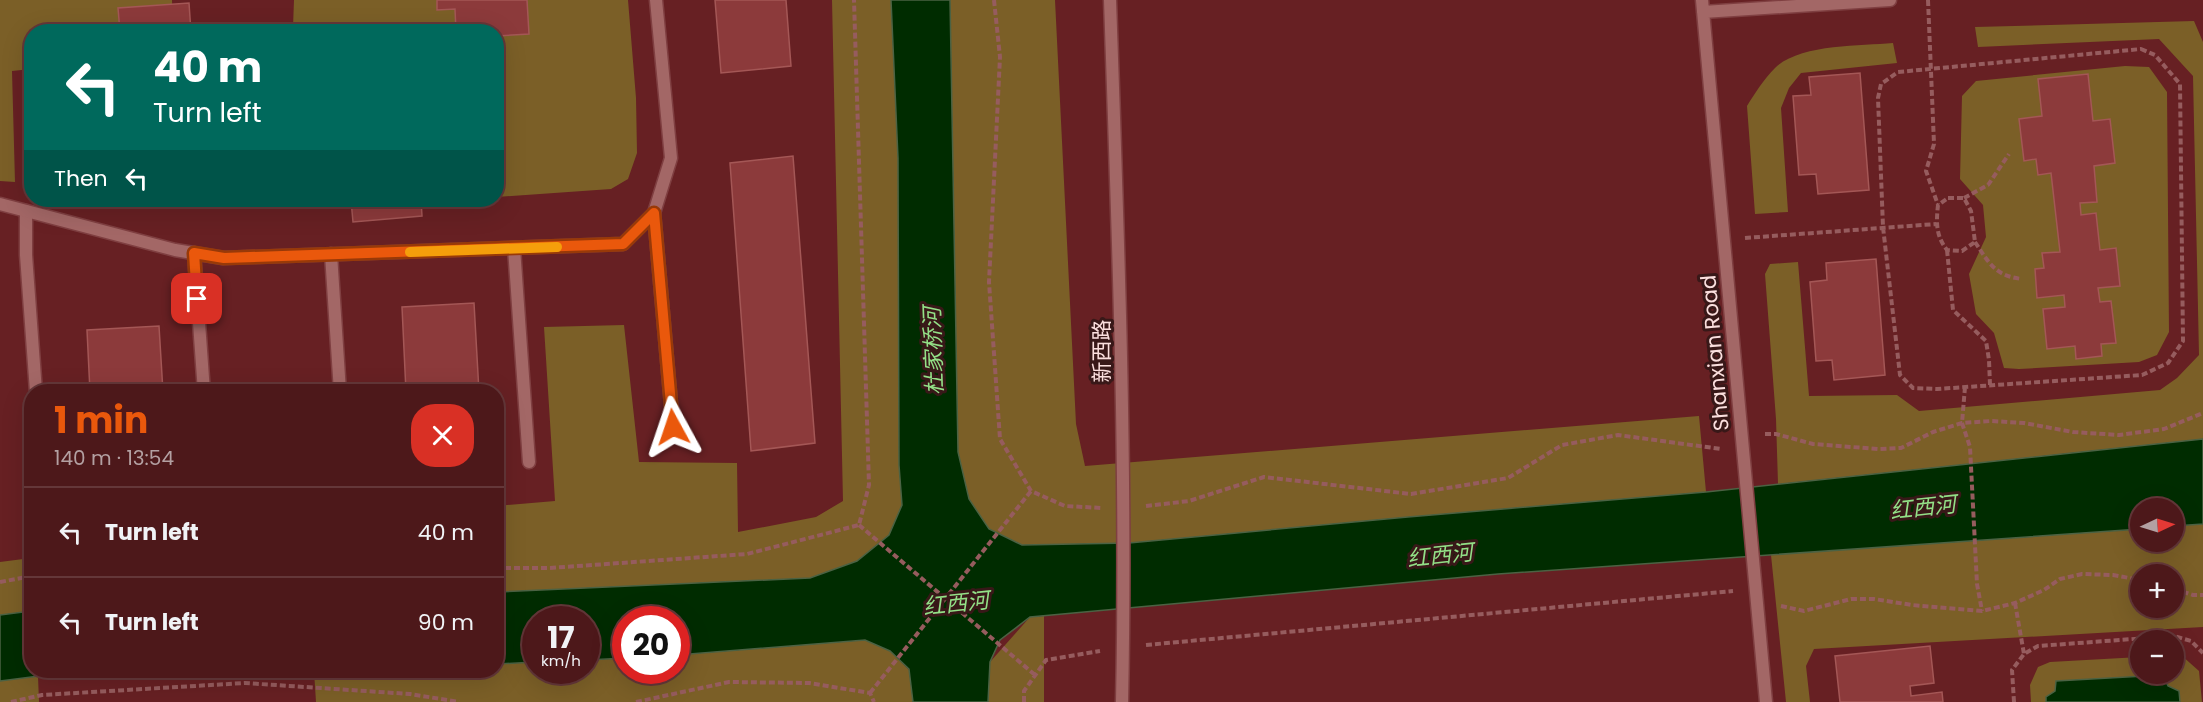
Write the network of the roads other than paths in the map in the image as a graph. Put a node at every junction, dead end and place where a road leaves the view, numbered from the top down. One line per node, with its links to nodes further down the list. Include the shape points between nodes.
1 (656, 0): 8 (street, via 671,158)
2 (1110, 0): 17 (street, 新西路, via 1121,315)
3 (1890, 0): 4 (street)
4 (1781, 3): 5 (street)
5 (1702, 6): 18 (street, Shanxian Road)
6 (0, 204): 7 (street)
7 (26, 211): 10 (street); 12 (street)
8 (654, 213): 9 (street, via 623,244); 15 (street)
9 (514, 248): 11 (street); 16 (street)
10 (194, 253): 11 (street, via 224,258); 13 (street)
11 (331, 255): 14 (street)
12 (35, 384)
13 (203, 384)
14 (339, 384)
15 (673, 427)
16 (529, 462)
17 (1122, 702)
18 (1767, 702)

